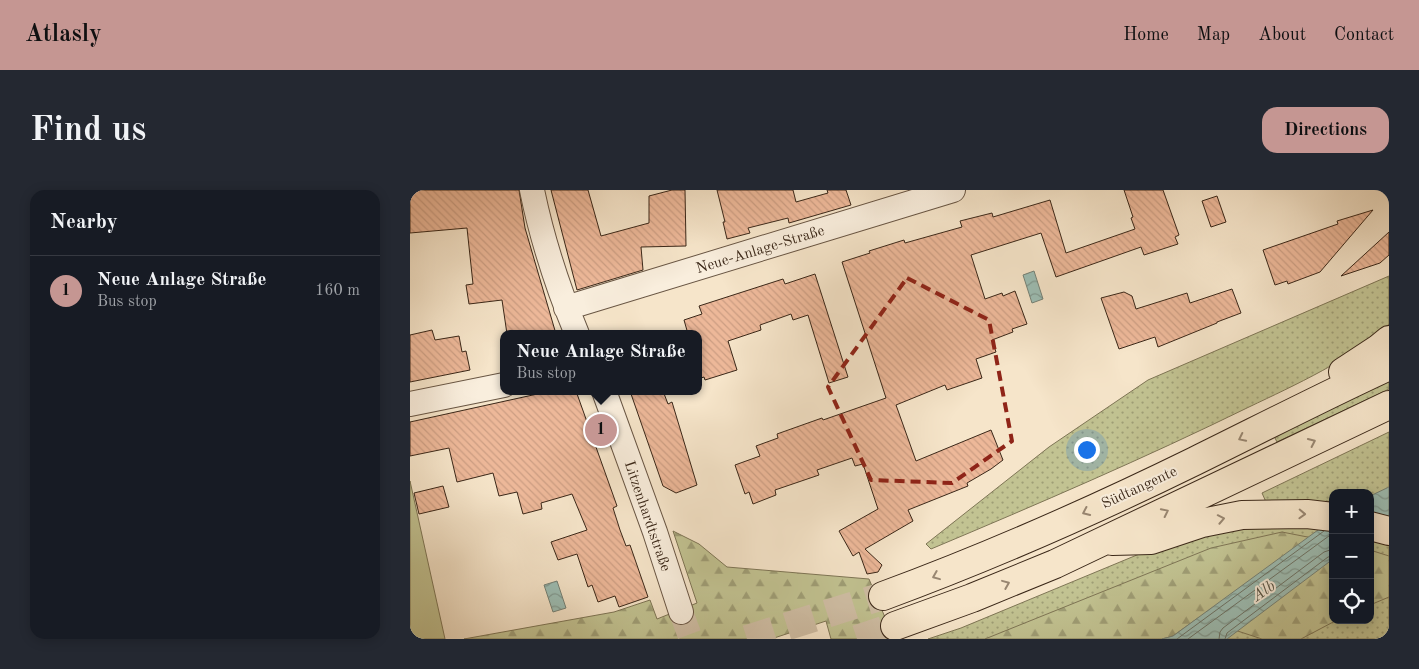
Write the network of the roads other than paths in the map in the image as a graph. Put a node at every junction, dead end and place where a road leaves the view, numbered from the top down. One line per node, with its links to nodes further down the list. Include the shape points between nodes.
1 (532, 190): 3 (street)
2 (954, 190): 3 (street, Neue-Anlage-Straße)
3 (566, 308): 4 (street)
4 (576, 330)
5 (1389, 340): 11 (highway, via 1345,370)
6 (1389, 366): 11 (highway, Südtangente)
7 (500, 386): 9 (street)
8 (605, 395): 17 (street, Litzenhardtstraße)
9 (410, 404)
10 (1389, 405): 15 (highway, one-way to 10)
11 (1301, 408): 16 (highway, Südtangente, one-way to 16, via 1063,522)
12 (1329, 517): 15 (highway, one-way to 12, via 1151,540 1202,523 1242,515 1271,513)
13 (1374, 527): 14 (highway)
14 (1389, 531)
15 (1106, 541): 18 (highway, one-way to 15, via 980,595)
16 (883, 596)
17 (682, 612)
18 (895, 626)

